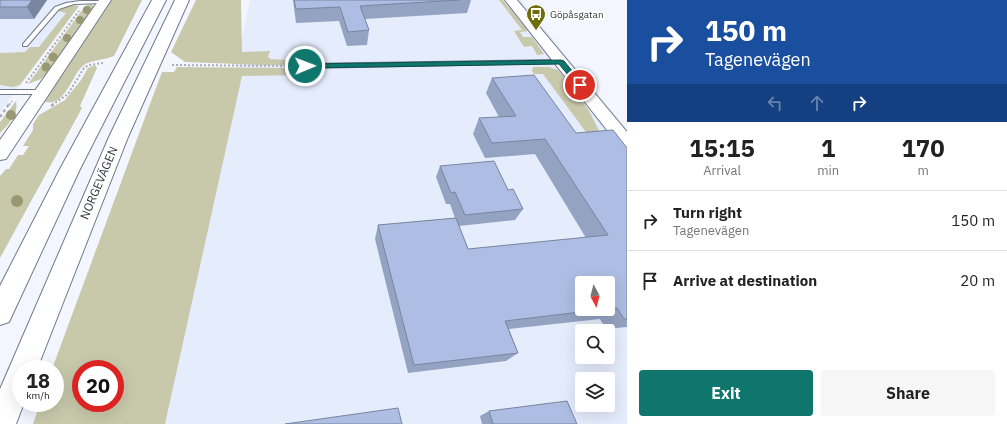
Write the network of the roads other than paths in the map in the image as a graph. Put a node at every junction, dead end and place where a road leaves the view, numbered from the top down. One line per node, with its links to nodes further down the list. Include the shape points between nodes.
1 (159, 0): 12 (highway, via 70,169)
2 (182, 0): 13 (highway, NORGEVÄGEN, via 105,168)
3 (511, 0): 6 (street)
4 (104, 1): 5 (lane, via 63,4); 9 (street)
5 (25, 45)
6 (561, 62): 7 (lane); 10 (street)
7 (305, 66)
8 (0, 92): 9 (lane)
9 (42, 92): 11 (street)
10 (627, 144)
11 (0, 154)
12 (0, 313)
13 (27, 360)
14 (12, 396): 15 (highway)
15 (1, 424)

